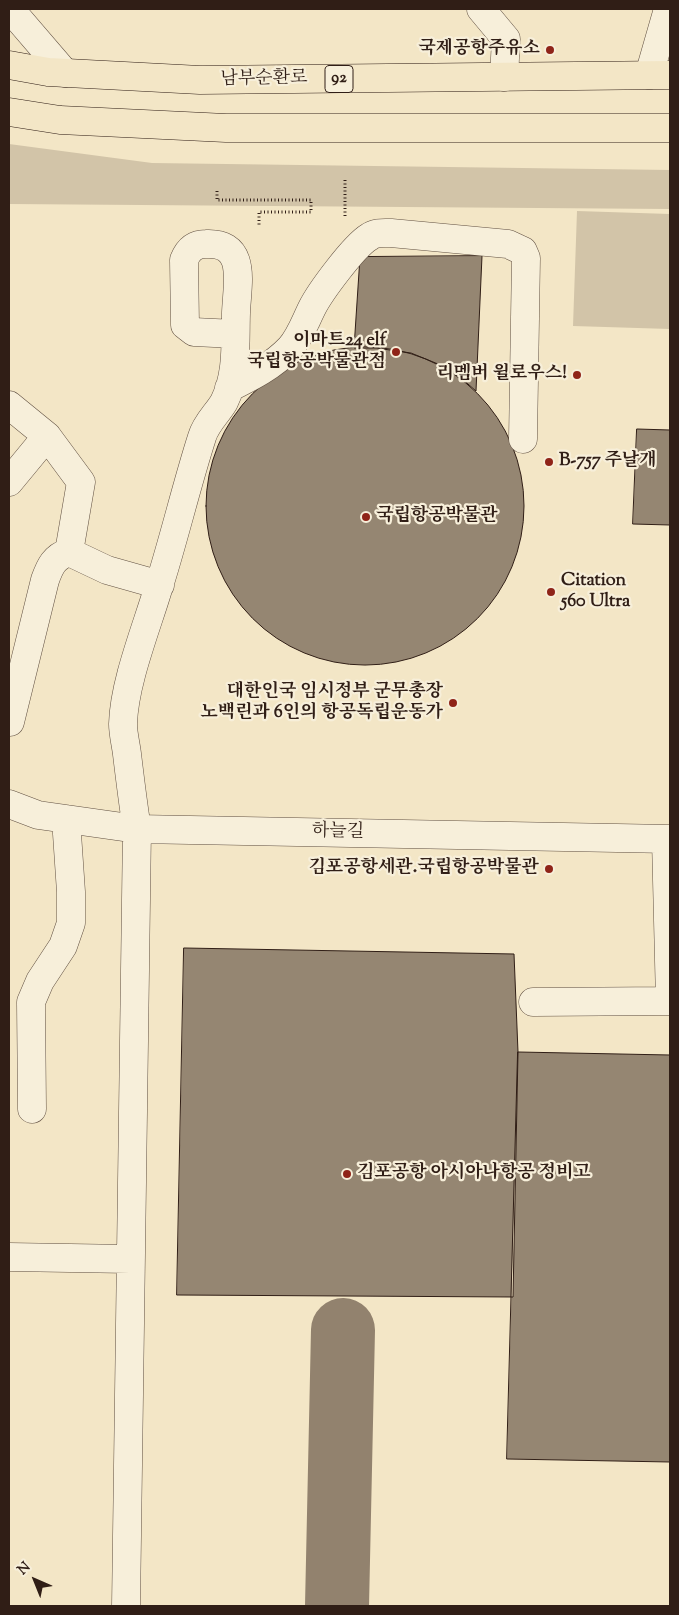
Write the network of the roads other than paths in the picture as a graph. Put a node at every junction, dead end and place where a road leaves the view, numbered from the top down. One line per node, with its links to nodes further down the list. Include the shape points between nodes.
1 (10, 9): 5 (street)
2 (481, 9): 7 (street, via 506,39)
3 (668, 9): 6 (street)
4 (9, 65): 5 (main road, 남부순환로 / 92)
5 (66, 73): 7 (main road, 남부순환로 / 92, via 200,80)
6 (659, 75): 7 (main road, 남부순환로 / 92)
7 (504, 77)
8 (9, 112): 9 (main road, via 60,120 226,128)
9 (670, 128)
10 (236, 334): 11 (street, via 234,370)
11 (229, 388): 14 (street, via 266,369 290,348 312,307 369,236 391,233 508,244 523,251 526,258); 17 (street, via 202,434)
12 (9, 405): 13 (street)
13 (47, 436): 15 (street); 16 (street, via 80,482)
14 (523, 439)
15 (9, 482)
16 (69, 552): 17 (street, via 107,570); 18 (street, via 54,561 45,580)
17 (160, 585): 23 (street, via 127,698 123,725)
18 (10, 722)
19 (9, 804): 20 (street, 하늘길)
20 (38, 815): 21 (street); 22 (street, 하늘길)
21 (9, 818)
22 (66, 819): 23 (street, 하늘길); 27 (street, via 71,923 63,946 40,981 31,1002)
23 (137, 829): 24 (street, 하늘길); 29 (street)
24 (668, 839): 25 (street)
25 (670, 1001): 26 (street)
26 (533, 1002)
27 (32, 1109)
28 (9, 1257): 29 (street)
29 (130, 1259): 30 (street)
30 (126, 1606)

